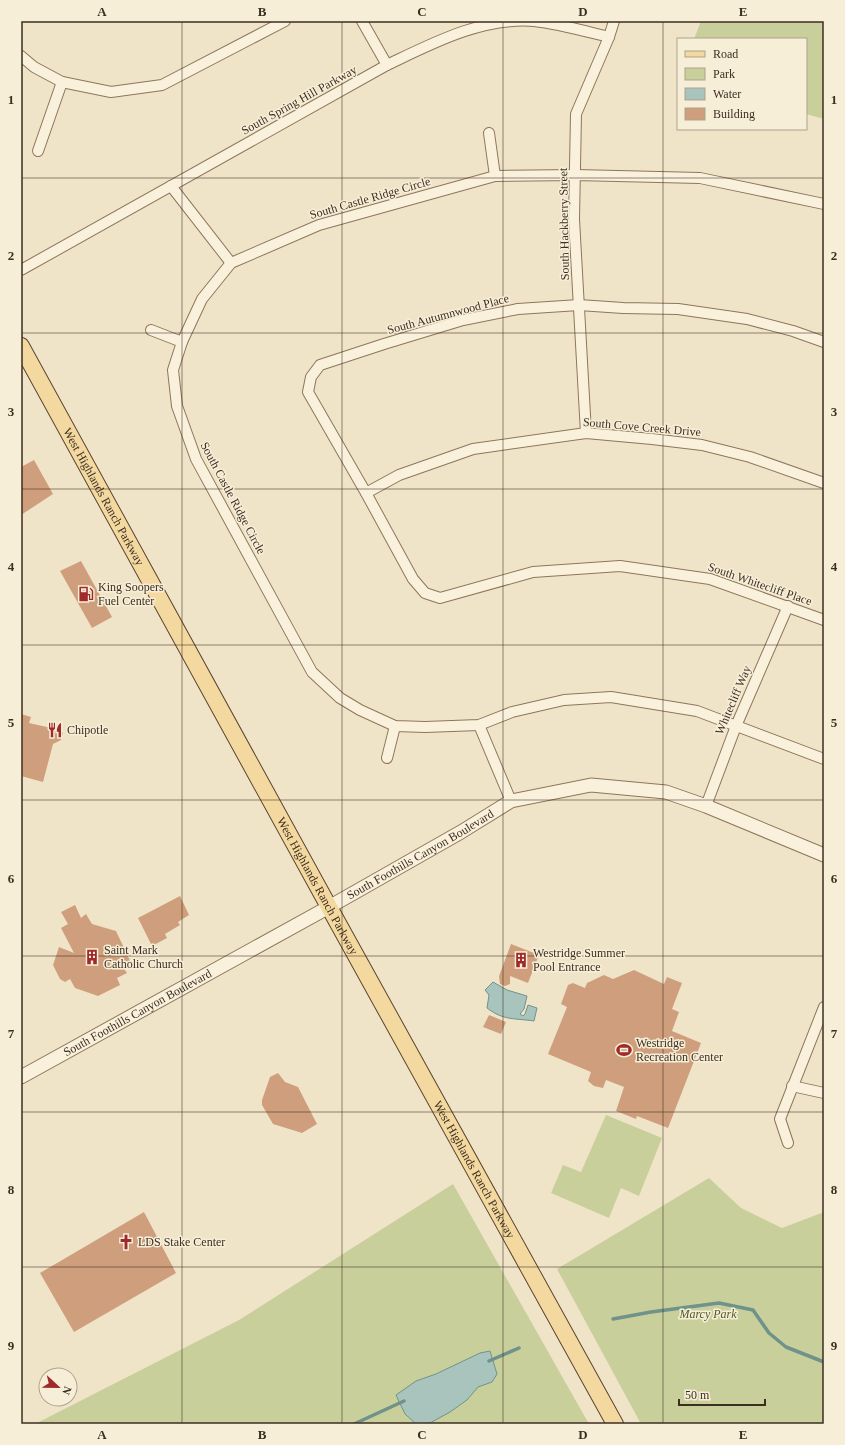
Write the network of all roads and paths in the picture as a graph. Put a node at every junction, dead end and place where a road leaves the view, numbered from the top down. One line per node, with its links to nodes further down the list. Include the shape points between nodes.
1 (285, 21): 7 (street, via 162,85 111,92)
2 (362, 21): 6 (street)
3 (614, 21): 4 (street, South Hackberry Street)
4 (609, 37): 6 (street, South Spring Hill Parkway, via 533,21 493,23 444,37); 10 (street, South Hackberry Street, via 576,114)
5 (21, 56): 7 (street, via 34,67)
6 (387, 65): 12 (street, South Spring Hill Parkway)
7 (62, 82): 9 (street)
8 (489, 133): 11 (street)
9 (38, 151)
10 (576, 175): 11 (street, South Castle Ridge Circle); 13 (street, South Castle Ridge Circle, via 700,178); 16 (street, South Hackberry Street, via 574,219)
11 (496, 176): 14 (street, South Castle Ridge Circle, via 319,225)
12 (171, 186): 14 (street); 15 (street, South Spring Hill Parkway)
13 (824, 204)
14 (232, 263): 18 (street, South Castle Ridge Circle, via 202,299)
15 (21, 270)
16 (579, 304): 19 (street, South Autumnwood Place, via 623,308 678,308 746,319); 21 (street, South Hackberry Street); 23 (street, South Autumnwood Place, via 518,309 463,320 320,365 311,377 308,392)
17 (151, 330): 18 (street)
18 (182, 342): 27 (street, South Castle Ridge Circle, via 172,370 176,406 196,459 312,672 340,698)
19 (824, 342)
20 (21, 346): 34 (main road, West Highlands Ranch Parkway)
21 (586, 433): 22 (street, South Cove Creek Drive, via 702,445 750,457); 23 (street, South Cove Creek Drive, via 473,449 399,475)
22 (824, 483)
23 (366, 493): 24 (street, South Whitecliff Place, via 413,579 425,593 440,598 533,572 620,566 710,579)
24 (788, 606): 25 (street, South Whitecliff Place); 28 (street, Whitecliff Way)
25 (824, 620)
26 (479, 725): 27 (street, South Castle Ridge Circle); 28 (street, South Castle Ridge Circle, via 512,712 564,700 611,697 697,711); 31 (street)
27 (395, 726): 29 (street)
28 (736, 726): 30 (street, South Castle Ridge Circle); 32 (street, Whitecliff Way)
29 (387, 758)
30 (824, 759)
31 (511, 801): 32 (street, South Foothills Canyon Boulevard, via 591,785 666,792); 34 (street, South Foothills Canyon Boulevard)
32 (706, 806): 33 (street, South Foothills Canyon Boulevard)
33 (824, 855)
34 (329, 907): 36 (street, South Foothills Canyon Boulevard); 40 (main road, West Highlands Ranch Parkway)
35 (824, 1007): 37 (street)
36 (21, 1077)
37 (792, 1086): 38 (street); 39 (street, via 780,1119)
38 (824, 1093)
39 (788, 1143)
40 (615, 1424)

